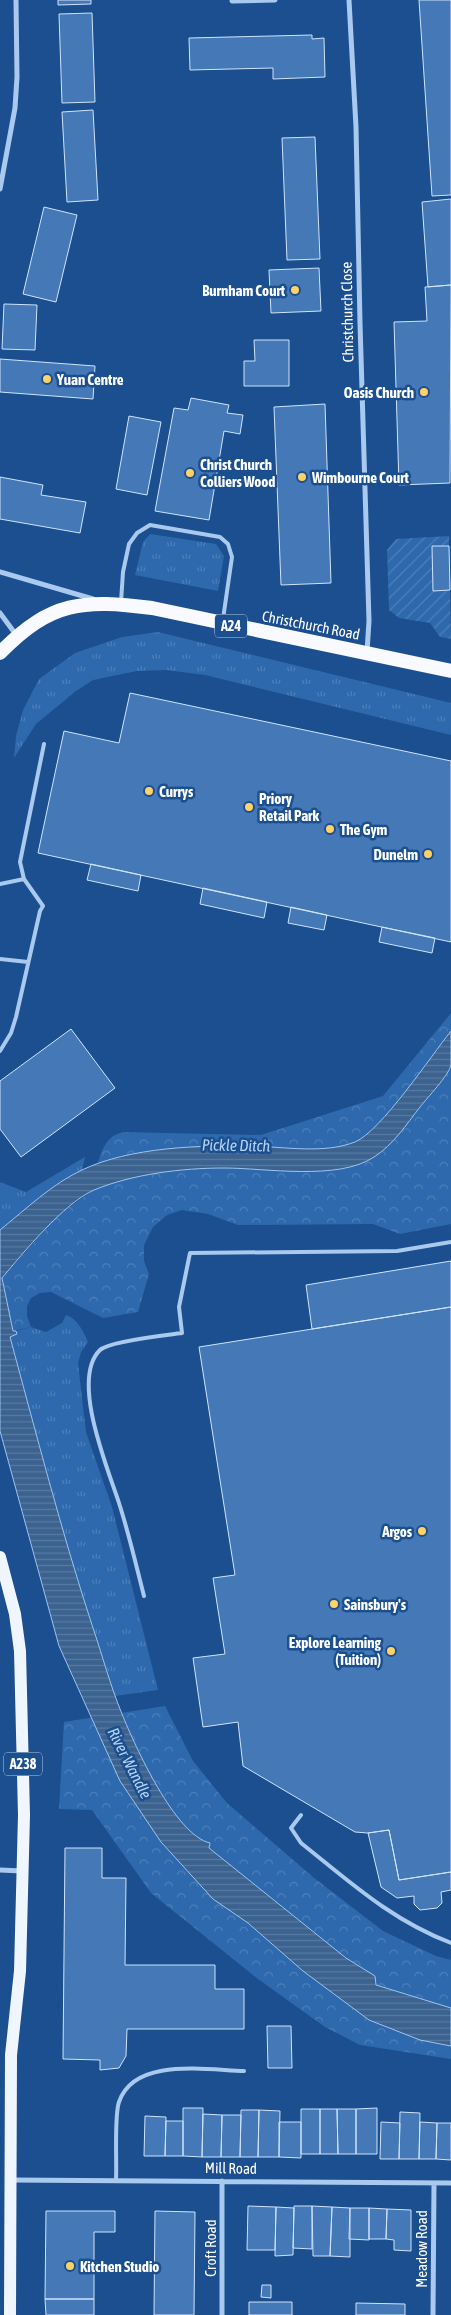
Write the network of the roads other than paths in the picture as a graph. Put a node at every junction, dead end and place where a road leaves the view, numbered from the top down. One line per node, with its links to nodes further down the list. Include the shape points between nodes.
1 (16, 0): 5 (street, via 15,108)
2 (275, 0): 4 (street)
3 (349, 0): 13 (street, Christchurch Close, via 356,127 369,621)
4 (232, 2)
5 (0, 189)
6 (0, 572): 7 (street, Christchurch Road)
7 (106, 603): 8 (highway, Christchurch Road / A24); 11 (highway, Christchurch Road / A24, via 78,604 51,613)
8 (121, 604): 10 (highway, Christchurch Road / A24); 10 (lane, via 129,544 137,533 150,525 220,537 228,544 232,557)
9 (0, 614): 11 (street)
10 (222, 624): 13 (highway, Christchurch Road / A24)
11 (17, 637): 12 (highway, A24)
12 (0, 653)
13 (366, 653): 14 (highway, Christchurch Road / A24)
14 (451, 671)
15 (44, 744): 16 (lane, via 20,862)
16 (24, 879): 17 (lane); 19 (lane, via 43,906)
17 (0, 884)
18 (0, 959): 19 (lane)
19 (28, 962): 20 (lane, via 11,1033)
20 (0, 1051)
21 (451, 1242): 23 (lane, via 397,1251 190,1253 179,1307 182,1333 102,1348 92,1360 89,1379 94,1429 120,1505)
22 (0, 1557): 26 (main road, A238, via 15,1614 20,1651)
23 (144, 1596)
24 (301, 1815): 27 (lane, via 291,1828 301,1843 390,1913)
25 (0, 1870): 26 (street)
26 (23, 1871): 30 (main road, A238, via 20,1971 11,2055)
27 (451, 1943)
28 (244, 2071): 29 (lane, via 162,2070 144,2075 127,2086 118,2103)
29 (116, 2179): 30 (street, Mill Road); 31 (street, Mill Road)
30 (11, 2180): 34 (main road, A238)
31 (222, 2180): 32 (street, Mill Road); 35 (street, Croft Road)
32 (434, 2183): 33 (street, Mill Road); 36 (street, Meadow Road)
33 (451, 2183)
34 (10, 2315)
35 (222, 2315)
36 (433, 2315)

